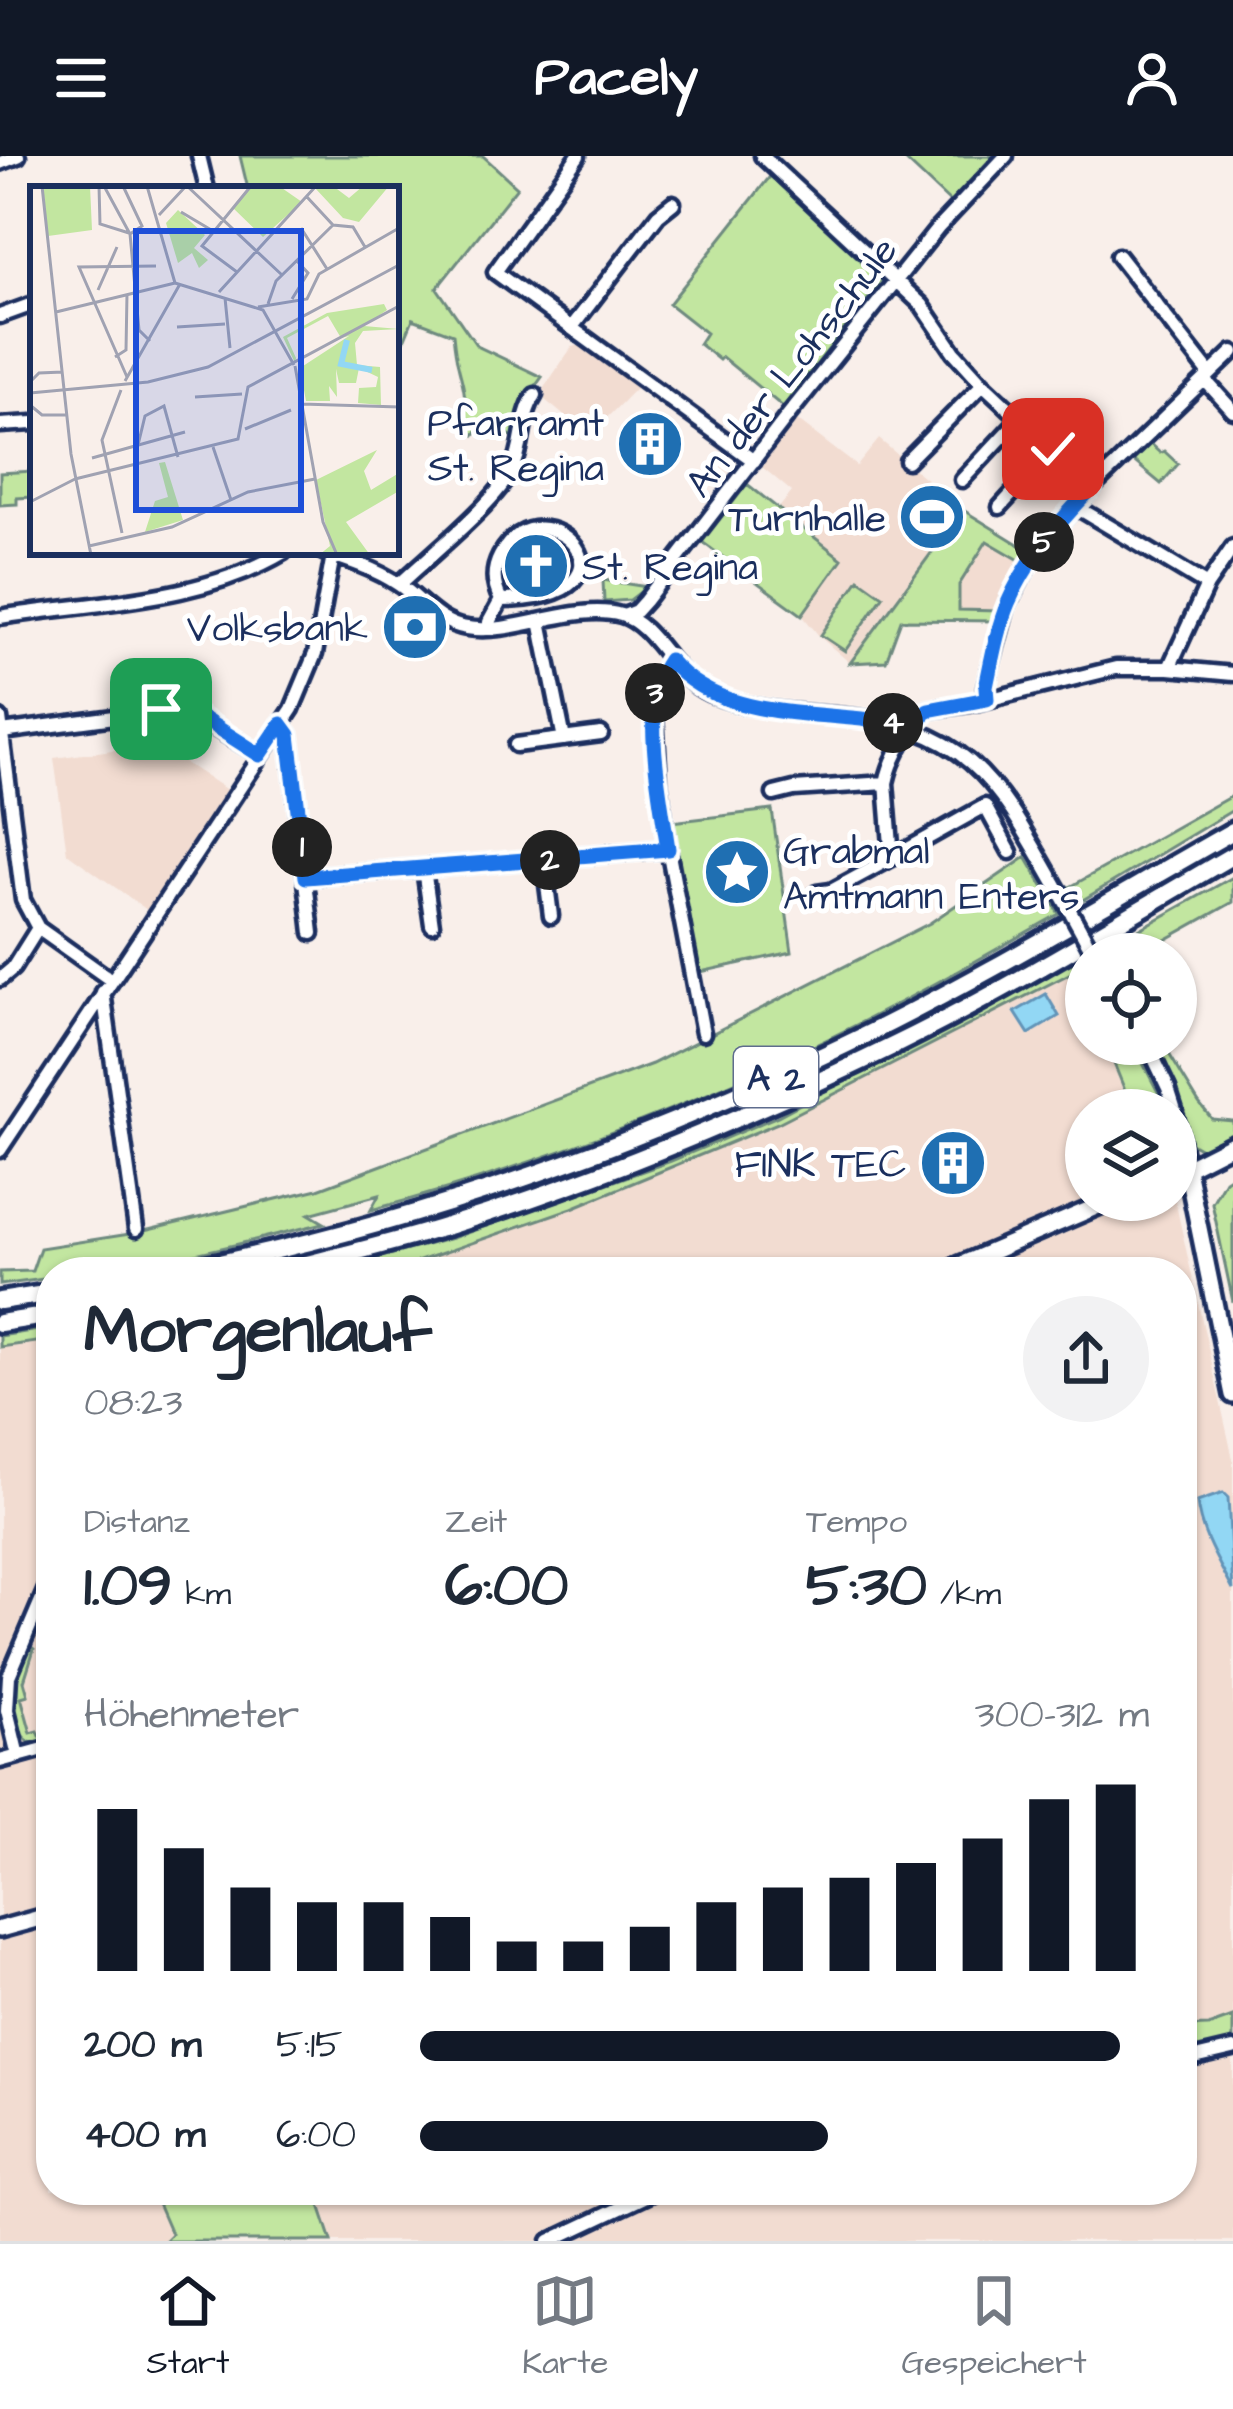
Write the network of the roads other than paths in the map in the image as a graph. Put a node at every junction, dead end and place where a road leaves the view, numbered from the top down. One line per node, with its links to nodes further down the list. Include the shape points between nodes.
1 (18, 156): 6 (street)
2 (199, 156): 7 (street)
3 (762, 156): 10 (street)
4 (1006, 156): 10 (street, An der Lohschule)
5 (574, 157): 13 (street, via 495,272)
6 (0, 164)
7 (206, 186)
8 (674, 203): 13 (street)
9 (1118, 256): 15 (street)
10 (896, 280): 16 (street); 23 (street, An der Lohschule)
11 (30, 305): 12 (street)
12 (0, 316)
13 (572, 327): 23 (street)
14 (1233, 352): 15 (street)
15 (1207, 377): 18 (street); 26 (street)
16 (983, 384): 19 (street); 24 (street)
17 (535, 395): 33 (street, via 508,478)
18 (1233, 411)
19 (1020, 418): 22 (street); 25 (street)
20 (30, 423): 21 (street)
21 (0, 425)
22 (1053, 449): 26 (street); 28 (street)
23 (754, 461): 36 (street, An der Lohschule)
24 (907, 461)
25 (962, 480)
26 (1093, 487): 27 (street)
27 (1075, 506): 34 (street); 43 (street, via 1006,606)
28 (1000, 507)
29 (1233, 547): 34 (street)
30 (278, 555): 37 (street, via 189,589)
31 (327, 555): 44 (street, via 315,654)
32 (330, 555): 33 (street)
33 (400, 584): 39 (street, via 450,623)
34 (1207, 586): 41 (street)
35 (501, 600): 35 (street, via 564,589 578,577 575,543 552,531 518,535 494,572); 39 (street)
36 (626, 616): 38 (street); 40 (street)
37 (0, 617)
38 (540, 621): 39 (street); 48 (street)
39 (489, 628)
40 (669, 660): 46 (street, via 693,685 727,700); 54 (street, via 657,681 654,726)
41 (1169, 668): 42 (street); 43 (street, via 1116,668)
42 (1233, 674)
43 (987, 699): 46 (street, via 928,710)
44 (281, 724): 50 (street); 60 (street, via 289,735)
45 (1, 725): 50 (street, via 176,707); 64 (street, via 23,900)
46 (913, 728): 51 (street); 66 (street, bridge, via 953,748 993,784)
47 (601, 734): 48 (street)
48 (564, 739): 49 (street)
49 (516, 745)
50 (260, 755): 68 (street)
51 (886, 783): 52 (street); 57 (street)
52 (774, 794)
53 (1233, 831): 76 (highway, A 2, via 846,1045 658,1129 406,1215)
54 (668, 849): 58 (street); 69 (street)
55 (1010, 852): 57 (street, via 985,806)
56 (1233, 855): 77 (highway, A 2, via 901,1043 752,1111 450,1226)
57 (892, 858): 61 (street)
58 (544, 861): 59 (street); 62 (street)
59 (424, 868): 60 (street); 63 (street)
60 (306, 877): 65 (street)
61 (818, 893)
62 (551, 916)
63 (432, 925)
64 (38, 928): 67 (street); 68 (street)
65 (312, 933)
66 (1082, 933)
67 (0, 979)
68 (107, 986): 71 (street); 75 (street)
69 (703, 1033)
70 (1233, 1144): 72 (main road)
71 (0, 1150)
72 (1197, 1163)
73 (1065, 1220): 78 (main road)
74 (1193, 1221): 83 (main road)
75 (136, 1228)
76 (240, 1257)
77 (332, 1257)
78 (979, 1257)
79 (36, 1295): 80 (highway)
80 (0, 1301)
81 (36, 1317): 82 (highway)
82 (0, 1323)
83 (1233, 1395)
84 (36, 1612): 86 (street, via 9,1676)
85 (36, 1751): 86 (street)
86 (18, 1756): 87 (street)
87 (0, 1760)
88 (36, 1919): 89 (main road)
89 (0, 1929)
90 (1233, 2049): 91 (street)
91 (1197, 2059)
92 (626, 2205): 93 (street)
93 (550, 2241)

